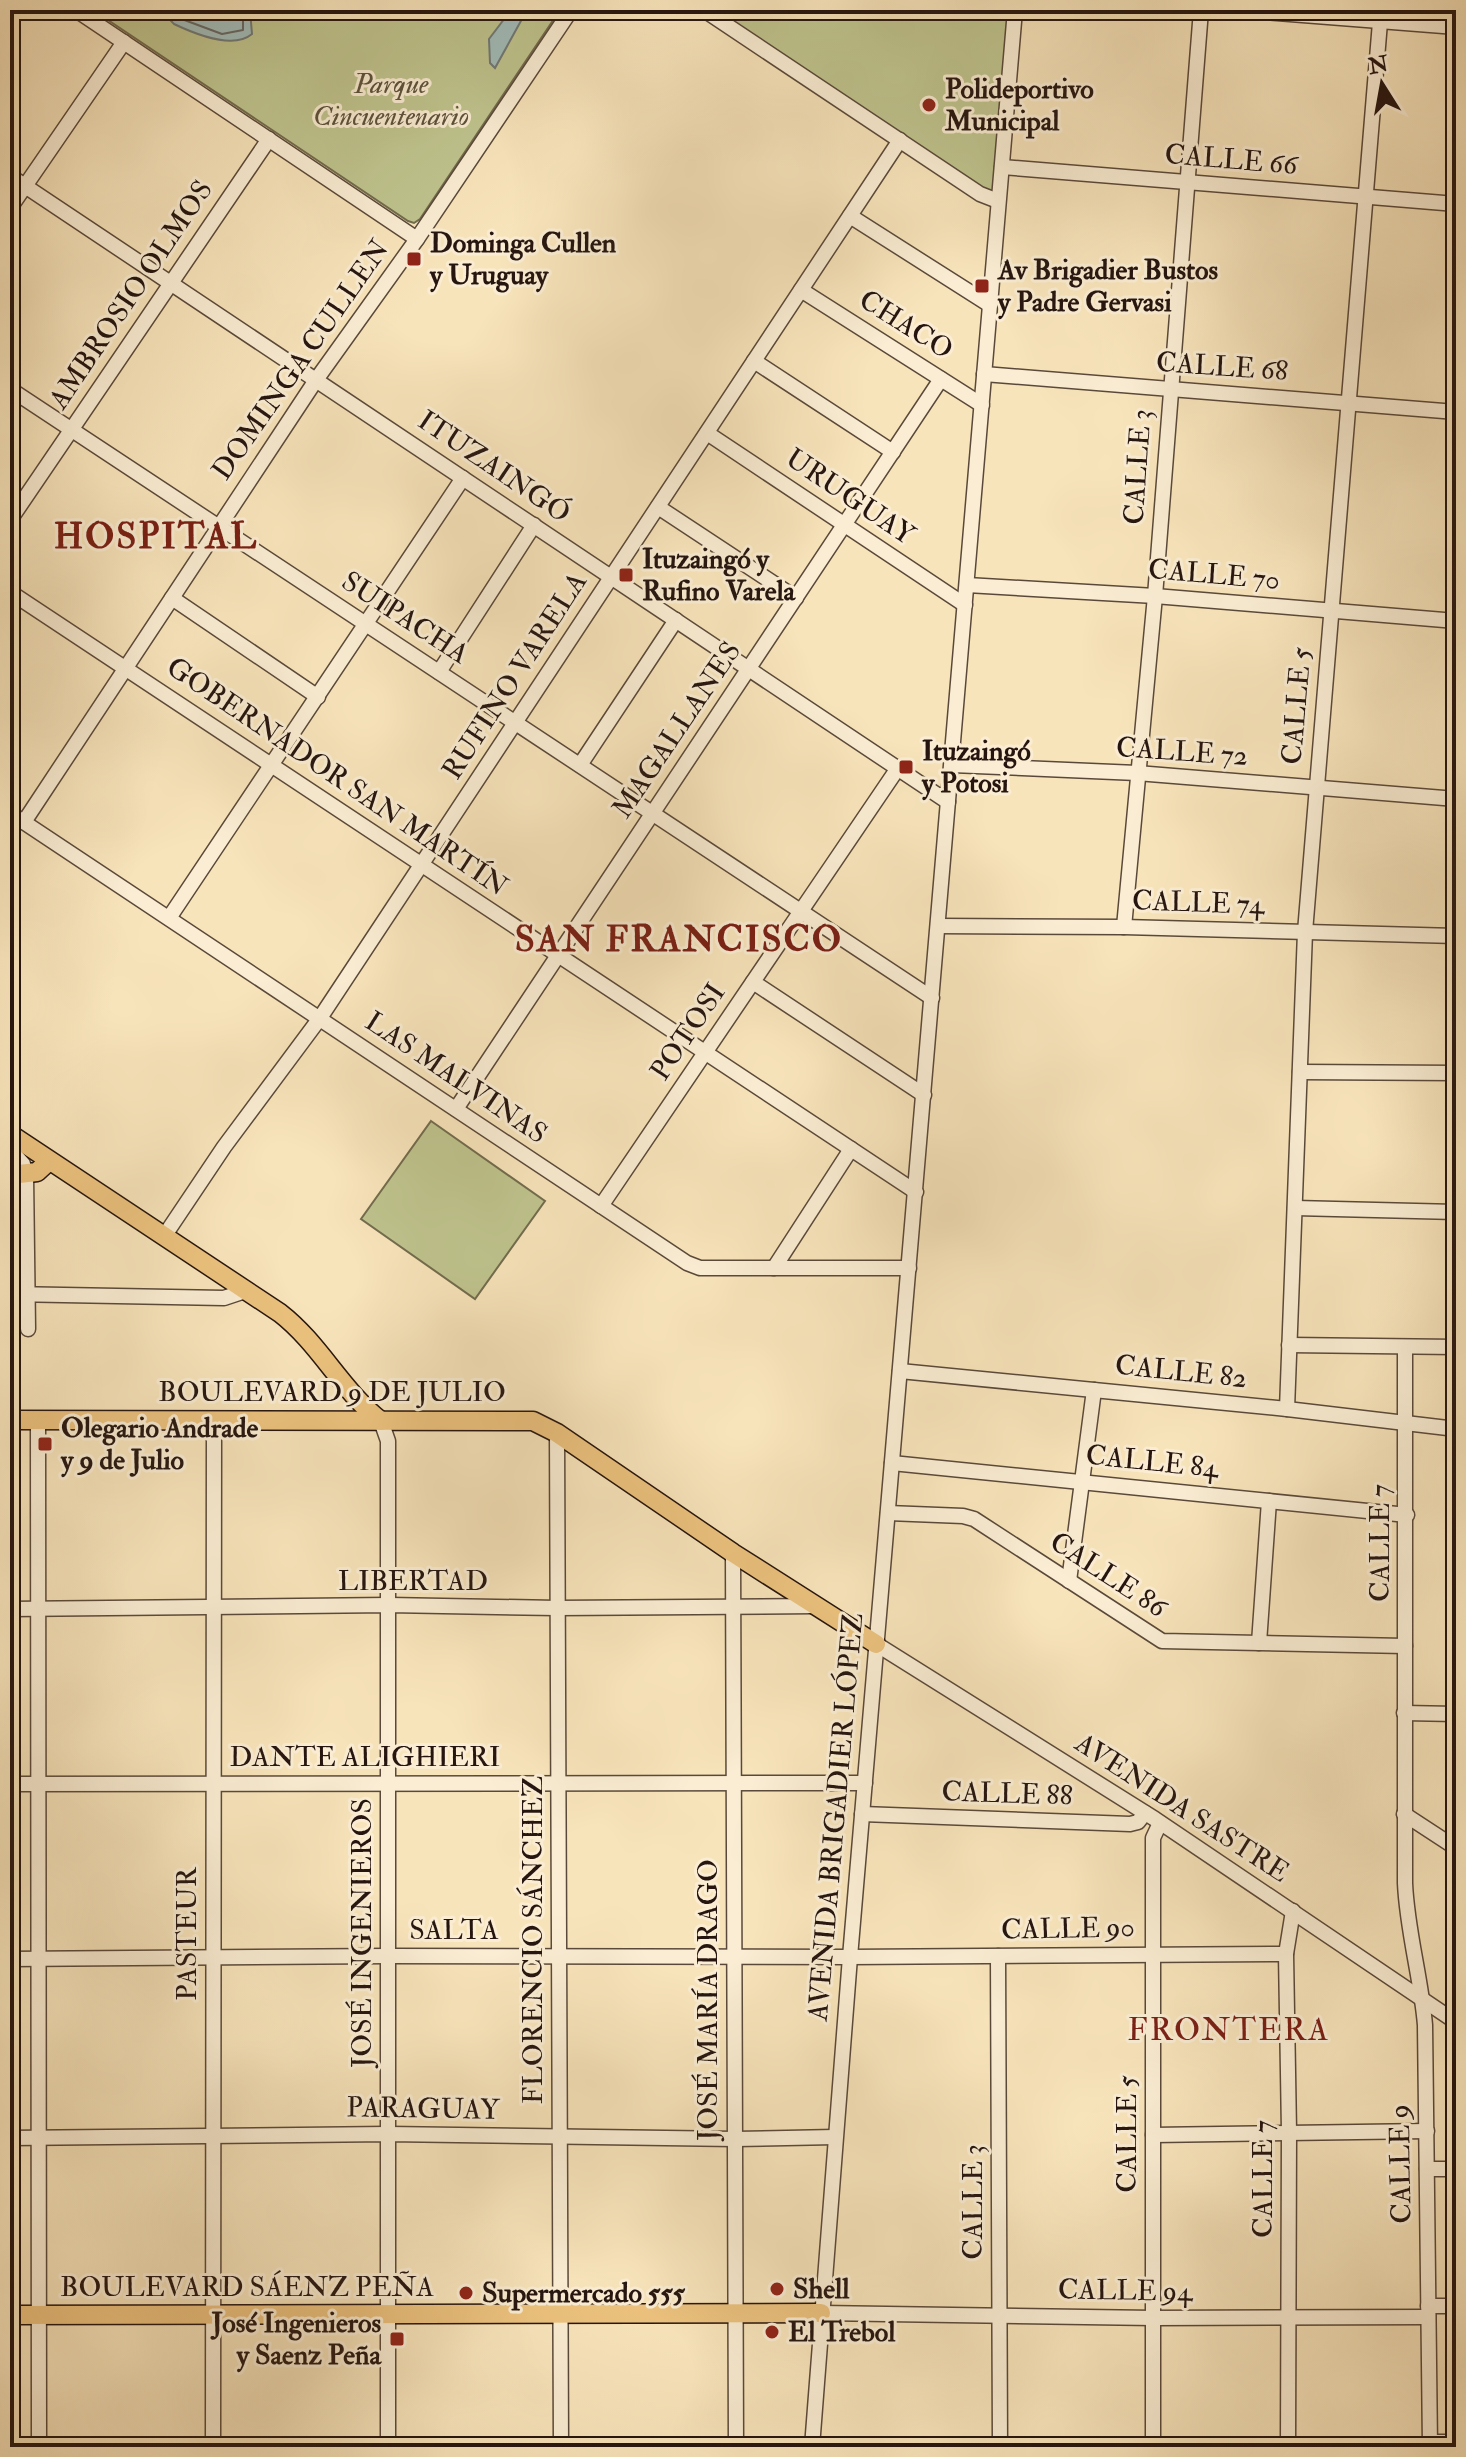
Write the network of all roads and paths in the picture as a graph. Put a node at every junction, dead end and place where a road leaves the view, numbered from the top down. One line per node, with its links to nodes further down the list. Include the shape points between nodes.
1 (76, 10): 9 (street)
2 (571, 10): 21 (street, DOMINGA CULLEN)
3 (704, 10): 11 (street)
4 (1015, 10): 12 (street, AVENIDA BRIGADIER LÓPEZ)
5 (1201, 10): 14 (street, CALLE 3)
6 (1239, 10): 7 (street)
7 (1380, 16): 8 (street); 16 (street, CALLE 5)
8 (1456, 27)
9 (124, 42): 10 (street); 15 (street)
10 (269, 139): 21 (street); 22 (street, AMBROSIO OLMOS)
11 (900, 140): 17 (street); 20 (street, RUFINO VARELA)
12 (1002, 167): 14 (street, CALLE 66); 17 (street, AVENIDA BRIGADIER LÓPEZ)
13 (10, 176): 15 (street, ITUZAINGÓ)
14 (1187, 183): 16 (street, CALLE 66); 30 (street, CALLE 3)
15 (25, 186): 19 (street); 22 (street, ITUZAINGÓ)
16 (1367, 197): 18 (street, CALLE 66); 31 (street, CALLE 5)
17 (998, 201): 24 (street, AVENIDA BRIGADIER LÓPEZ)
18 (1456, 204)
19 (10, 208)
20 (850, 216): 23 (street, RUFINO VARELA); 24 (street)
21 (417, 239): 28 (street, DOMINGA CULLEN)
22 (171, 283): 28 (street, ITUZAINGÓ); 34 (street, AMBROSIO OLMOS)
23 (801, 290): 25 (street, RUFINO VARELA); 27 (street, CHACO)
24 (990, 305): 26 (street, AVENIDA BRIGADIER LÓPEZ)
25 (754, 361): 35 (street, RUFINO VARELA); 36 (street)
26 (984, 374): 30 (street, CALLE 68); 32 (street, AVENIDA BRIGADIER LÓPEZ)
27 (941, 379): 32 (street, CHACO); 36 (street, MAGALLANES)
28 (316, 380): 37 (street, ITUZAINGÓ); 42 (street, DOMINGA CULLEN)
29 (10, 389): 34 (street, SUIPACHA)
30 (1170, 389): 31 (street, CALLE 68); 46 (street, CALLE 3)
31 (1349, 403): 33 (street, CALLE 68); 50 (street, CALLE 5)
32 (982, 405): 44 (street, AVENIDA BRIGADIER LÓPEZ)
33 (1456, 412)
34 (72, 430): 39 (street, AMBROSIO OLMOS); 42 (street, SUIPACHA)
35 (707, 433): 38 (street, RUFINO VARELA); 40 (street, URUGUAY)
36 (893, 452): 40 (street, MAGALLANES)
37 (463, 478): 41 (street, ITUZAINGÓ); 53 (street)
38 (658, 507): 43 (street, RUFINO VARELA); 48 (street)
39 (10, 520)
40 (844, 524): 48 (street, MAGALLANES); 49 (street, URUGUAY)
41 (534, 525): 43 (street, ITUZAINGÓ); 56 (street)
42 (218, 526): 47 (street, DOMINGA CULLEN); 53 (street, SUIPACHA)
43 (612, 577): 51 (street, ITUZAINGÓ); 58 (street, RUFINO VARELA)
44 (967, 585): 46 (street, CALLE 70); 49 (street, AVENIDA BRIGADIER LÓPEZ)
45 (10, 592): 55 (street, GOBERNADOR SAN MARTÍN)
46 (1155, 596): 50 (street, CALLE 70); 63 (street, CALLE 3)
47 (172, 598): 55 (street, DOMINGA CULLEN); 57 (street)
48 (796, 598): 54 (street, MAGALLANES)
49 (965, 605): 60 (street, AVENIDA BRIGADIER LÓPEZ)
50 (1332, 611): 52 (street, CALLE 70); 64 (street, CALLE 5)
51 (676, 620): 54 (street, ITUZAINGÓ); 59 (street)
52 (1456, 621)
53 (367, 624): 56 (street, SUIPACHA); 57 (street)
54 (749, 668): 62 (street, ITUZAINGÓ); 68 (street, MAGALLANES)
55 (126, 669): 61 (street, GOBERNADOR SAN MARTÍN); 69 (street, DOMINGA CULLEN)
56 (439, 672): 58 (street, SUIPACHA)
57 (318, 697): 61 (street)
58 (515, 722): 59 (street, SUIPACHA); 70 (street, RUFINO VARELA)
59 (580, 765): 68 (street, SUIPACHA)
60 (952, 765): 63 (street, CALLE 72); 66 (street, AVENIDA BRIGADIER LÓPEZ)
61 (272, 766): 70 (street, GOBERNADOR SAN MARTÍN); 72 (street)
62 (898, 768): 66 (street, ITUZAINGÓ); 71 (street, POTOSI)
63 (1137, 773): 64 (street, CALLE 72); 74 (street, CALLE 3)
64 (1315, 788): 65 (street, CALLE 72); 75 (street, CALLE 5)
65 (1456, 799)
66 (948, 802): 73 (street, AVENIDA BRIGADIER LÓPEZ)
67 (10, 813): 69 (street, LAS MALVINAS)
68 (653, 813): 71 (street, SUIPACHA); 77 (street, MAGALLANES)
69 (24, 822): 72 (street, LAS MALVINAS)
70 (421, 865): 77 (street, GOBERNADOR SAN MARTÍN); 80 (street, RUFINO VARELA)
71 (802, 911): 78 (street, POTOSI); 79 (street, SUIPACHA)
72 (169, 918): 80 (street, LAS MALVINAS)
73 (938, 926): 74 (street, CALLE 74); 79 (street, AVENIDA BRIGADIER LÓPEZ)
74 (1124, 927): 75 (street, CALLE 74)
75 (1305, 932): 76 (street, CALLE 74); 82 (street, CALLE 5)
76 (1456, 936)
77 (559, 955): 81 (street, GOBERNADOR SAN MARTÍN); 85 (street, MAGALLANES)
78 (753, 982): 81 (street, POTOSI); 84 (street)
79 (932, 998): 84 (street, AVENIDA BRIGADIER LÓPEZ)
80 (320, 1018): 85 (street, LAS MALVINAS); 94 (street, RUFINO VARELA)
81 (705, 1053): 87 (street, GOBERNADOR SAN MARTÍN); 91 (street, POTOSI)
82 (1300, 1072): 83 (street); 92 (street, CALLE 5)
83 (1456, 1073)
84 (924, 1095): 90 (street, AVENIDA BRIGADIER LÓPEZ)
85 (456, 1109): 91 (street, LAS MALVINAS)
86 (15, 1147): 88 (main road); 89 (street, via 23,1164)
87 (851, 1149): 90 (street, GOBERNADOR SAN MARTÍN); 95 (street)
88 (49, 1161): 89 (main road, via 37,1172); 94 (main road)
89 (18, 1175): 99 (street)
90 (916, 1192): 96 (street, AVENIDA BRIGADIER LÓPEZ)
91 (601, 1206): 95 (street, LAS MALVINAS, via 700,1268)
92 (1295, 1208): 93 (street); 101 (street, CALLE 5)
93 (1456, 1212)
94 (165, 1235): 97 (main road)
95 (774, 1268): 96 (street, LAS MALVINAS)
96 (909, 1268): 104 (street, AVENIDA BRIGADIER LÓPEZ)
97 (248, 1290): 99 (street, via 224,1298); 109 (main road, via 296,1326 358,1403)
98 (10, 1294): 99 (street)
99 (28, 1294): 100 (street)
100 (28, 1329)
101 (1289, 1345): 102 (street); 106 (street, CALLE 5)
102 (1405, 1347): 103 (street); 111 (street, CALLE 7)
103 (1456, 1347)
104 (900, 1371): 105 (street, CALLE 82); 114 (street, AVENIDA BRIGADIER LÓPEZ)
105 (1094, 1390): 106 (street, CALLE 82); 115 (street)
106 (1287, 1409): 111 (street, CALLE 82)
107 (10, 1420): 108 (main road, BOULEVARD 9 DE JULIO)
108 (38, 1420): 110 (main road, BOULEVARD 9 DE JULIO); 127 (street)
109 (381, 1421): 110 (main road, BOULEVARD 9 DE JULIO); 113 (main road, BOULEVARD 9 DE JULIO, via 516,1419); 121 (street, JOSÉ INGENIEROS, via 388,1441)
110 (214, 1422): 123 (street, PASTEUR)
111 (1406, 1422): 112 (street, CALLE 82); 118 (street, CALLE 7)
112 (1456, 1429)
113 (557, 1433): 119 (main road, BOULEVARD 9 DE JULIO); 125 (street, FLORENCIO SÁNCHEZ)
114 (892, 1463): 115 (street, CALLE 84); 117 (street, AVENIDA BRIGADIER LÓPEZ)
115 (1082, 1481): 116 (street, CALLE 84); 120 (street)
116 (1269, 1501): 118 (street, CALLE 84); 128 (street)
117 (888, 1513): 120 (street, CALLE 86, via 974,1519); 129 (street, AVENIDA BRIGADIER LÓPEZ)
118 (1407, 1515): 130 (street, CALLE 7)
119 (733, 1553): 122 (main road, BOULEVARD 9 DE JULIO); 124 (street, JOSÉ MARÍA DRAGO)
120 (1069, 1581): 128 (street, CALLE 86, via 1162,1641)
121 (389, 1605): 123 (street, LIBERTAD); 125 (street, LIBERTAD); 133 (street, JOSÉ INGENIEROS)
122 (816, 1606): 124 (street, LIBERTAD); 129 (main road, BOULEVARD 9 DE JULIO)
123 (212, 1607): 127 (street, LIBERTAD); 139 (street, PASTEUR)
124 (733, 1607): 125 (street, LIBERTAD); 135 (street, JOSÉ MARÍA DRAGO)
125 (557, 1608): 134 (street, FLORENCIO SÁNCHEZ)
126 (10, 1609): 127 (street, LIBERTAD)
127 (39, 1609): 138 (street)
128 (1259, 1643): 130 (street, CALLE 86)
129 (876, 1644): 136 (street, AVENIDA BRIGADIER LÓPEZ); 140 (street, AVENIDA SASTRE)
130 (1405, 1646): 131 (street, CALLE 7)
131 (1404, 1713): 132 (street); 142 (street, CALLE 7)
132 (1456, 1714)
133 (388, 1783): 134 (street, DANTE ALIGHIERI); 139 (street, DANTE ALIGHIERI); 150 (street, JOSÉ INGENIEROS)
134 (559, 1783): 135 (street, DANTE ALIGHIERI); 151 (street, FLORENCIO SÁNCHEZ)
135 (734, 1783): 136 (street, DANTE ALIGHIERI); 149 (street, JOSÉ MARÍA DRAGO)
136 (865, 1783): 141 (street, AVENIDA BRIGADIER LÓPEZ)
137 (10, 1784): 138 (street, DANTE ALIGHIERI)
138 (39, 1784): 139 (street, DANTE ALIGHIERI); 156 (street)
139 (212, 1784): 153 (street, PASTEUR)
140 (1145, 1813): 141 (street, CALLE 88, via 1130,1824); 143 (street, AVENIDA SASTRE)
141 (862, 1814): 154 (street, AVENIDA BRIGADIER LÓPEZ)
142 (1404, 1814): 144 (street); 145 (street, CALLE 7)
143 (1160, 1823): 146 (street, AVENIDA SASTRE); 147 (street, CALLE 5, via 1153,1838)
144 (1456, 1848)
145 (1405, 1883): 157 (street, CALLE 9, via 1406,1917)
146 (1293, 1911): 148 (street, CALLE 7); 157 (street, AVENIDA SASTRE)
147 (1152, 1954): 148 (street, CALLE 90); 152 (street, CALLE 90); 163 (street, CALLE 5)
148 (1286, 1954): 160 (street, CALLE 7)
149 (734, 1955): 151 (street, SALTA); 154 (street, SALTA); 168 (street, JOSÉ MARÍA DRAGO)
150 (388, 1956): 151 (street, SALTA); 153 (street, SALTA); 161 (street, JOSÉ INGENIEROS)
151 (558, 1956): 164 (street, FLORENCIO SÁNCHEZ)
152 (998, 1956): 154 (street, CALLE 90); 180 (street, CALLE 3)
153 (213, 1957): 156 (street, SALTA); 162 (street, PASTEUR)
154 (850, 1957): 165 (street, AVENIDA BRIGADIER LÓPEZ)
155 (10, 1959): 156 (street, SALTA)
156 (39, 1959): 167 (street)
157 (1423, 2001): 158 (street, AVENIDA SASTRE); 159 (street, CALLE 9)
158 (1456, 2022)
159 (1427, 2131): 160 (street); 169 (street, CALLE 9)
160 (1289, 2132): 163 (street); 182 (street, CALLE 7)
161 (388, 2134): 162 (street, PARAGUAY); 164 (street, PARAGUAY); 175 (street, JOSÉ INGENIEROS)
162 (213, 2135): 167 (street, PARAGUAY); 179 (street, PASTEUR)
163 (1153, 2135): 181 (street, CALLE 5)
164 (559, 2137): 168 (street, PARAGUAY); 176 (street, FLORENCIO SÁNCHEZ)
165 (835, 2137): 168 (street, PARAGUAY); 174 (street, AVENIDA BRIGADIER LÓPEZ)
166 (10, 2138): 167 (street, PARAGUAY)
167 (39, 2138): 178 (street)
168 (735, 2139): 173 (street, JOSÉ MARÍA DRAGO)
169 (1427, 2169): 170 (street); 172 (street, CALLE 9)
170 (1456, 2169)
171 (1456, 2306): 172 (street, CALLE 94)
172 (1428, 2311): 182 (street, CALLE 94); 184 (street, CALLE 9)
173 (735, 2313): 174 (main road, BOULEVARD SÁENZ PEÑA); 176 (main road, BOULEVARD SÁENZ PEÑA); 189 (street, JOSÉ MARÍA DRAGO)
174 (821, 2313): 180 (street, CALLE 94); 190 (street, AVENIDA BRIGADIER LÓPEZ)
175 (388, 2314): 176 (main road, BOULEVARD SÁENZ PEÑA); 179 (main road, BOULEVARD SÁENZ PEÑA); 187 (street, JOSÉ INGENIEROS)
176 (560, 2314): 188 (street, FLORENCIO SÁNCHEZ)
177 (10, 2315): 178 (main road, BOULEVARD SÁENZ PEÑA)
178 (39, 2315): 179 (main road, BOULEVARD SÁENZ PEÑA); 185 (street)
179 (213, 2315): 186 (street, PASTEUR)
180 (1000, 2315): 181 (street, CALLE 94); 191 (street, CALLE 3)
181 (1154, 2318): 182 (street, CALLE 94); 192 (street, CALLE 5)
182 (1289, 2318): 193 (street, CALLE 7)
183 (1456, 2442): 184 (street)
184 (1430, 2445)
185 (39, 2447)
186 (213, 2447)
187 (388, 2447)
188 (561, 2447)
189 (736, 2447)
190 (812, 2447)
191 (1000, 2447)
192 (1153, 2447)
193 (1288, 2447)

